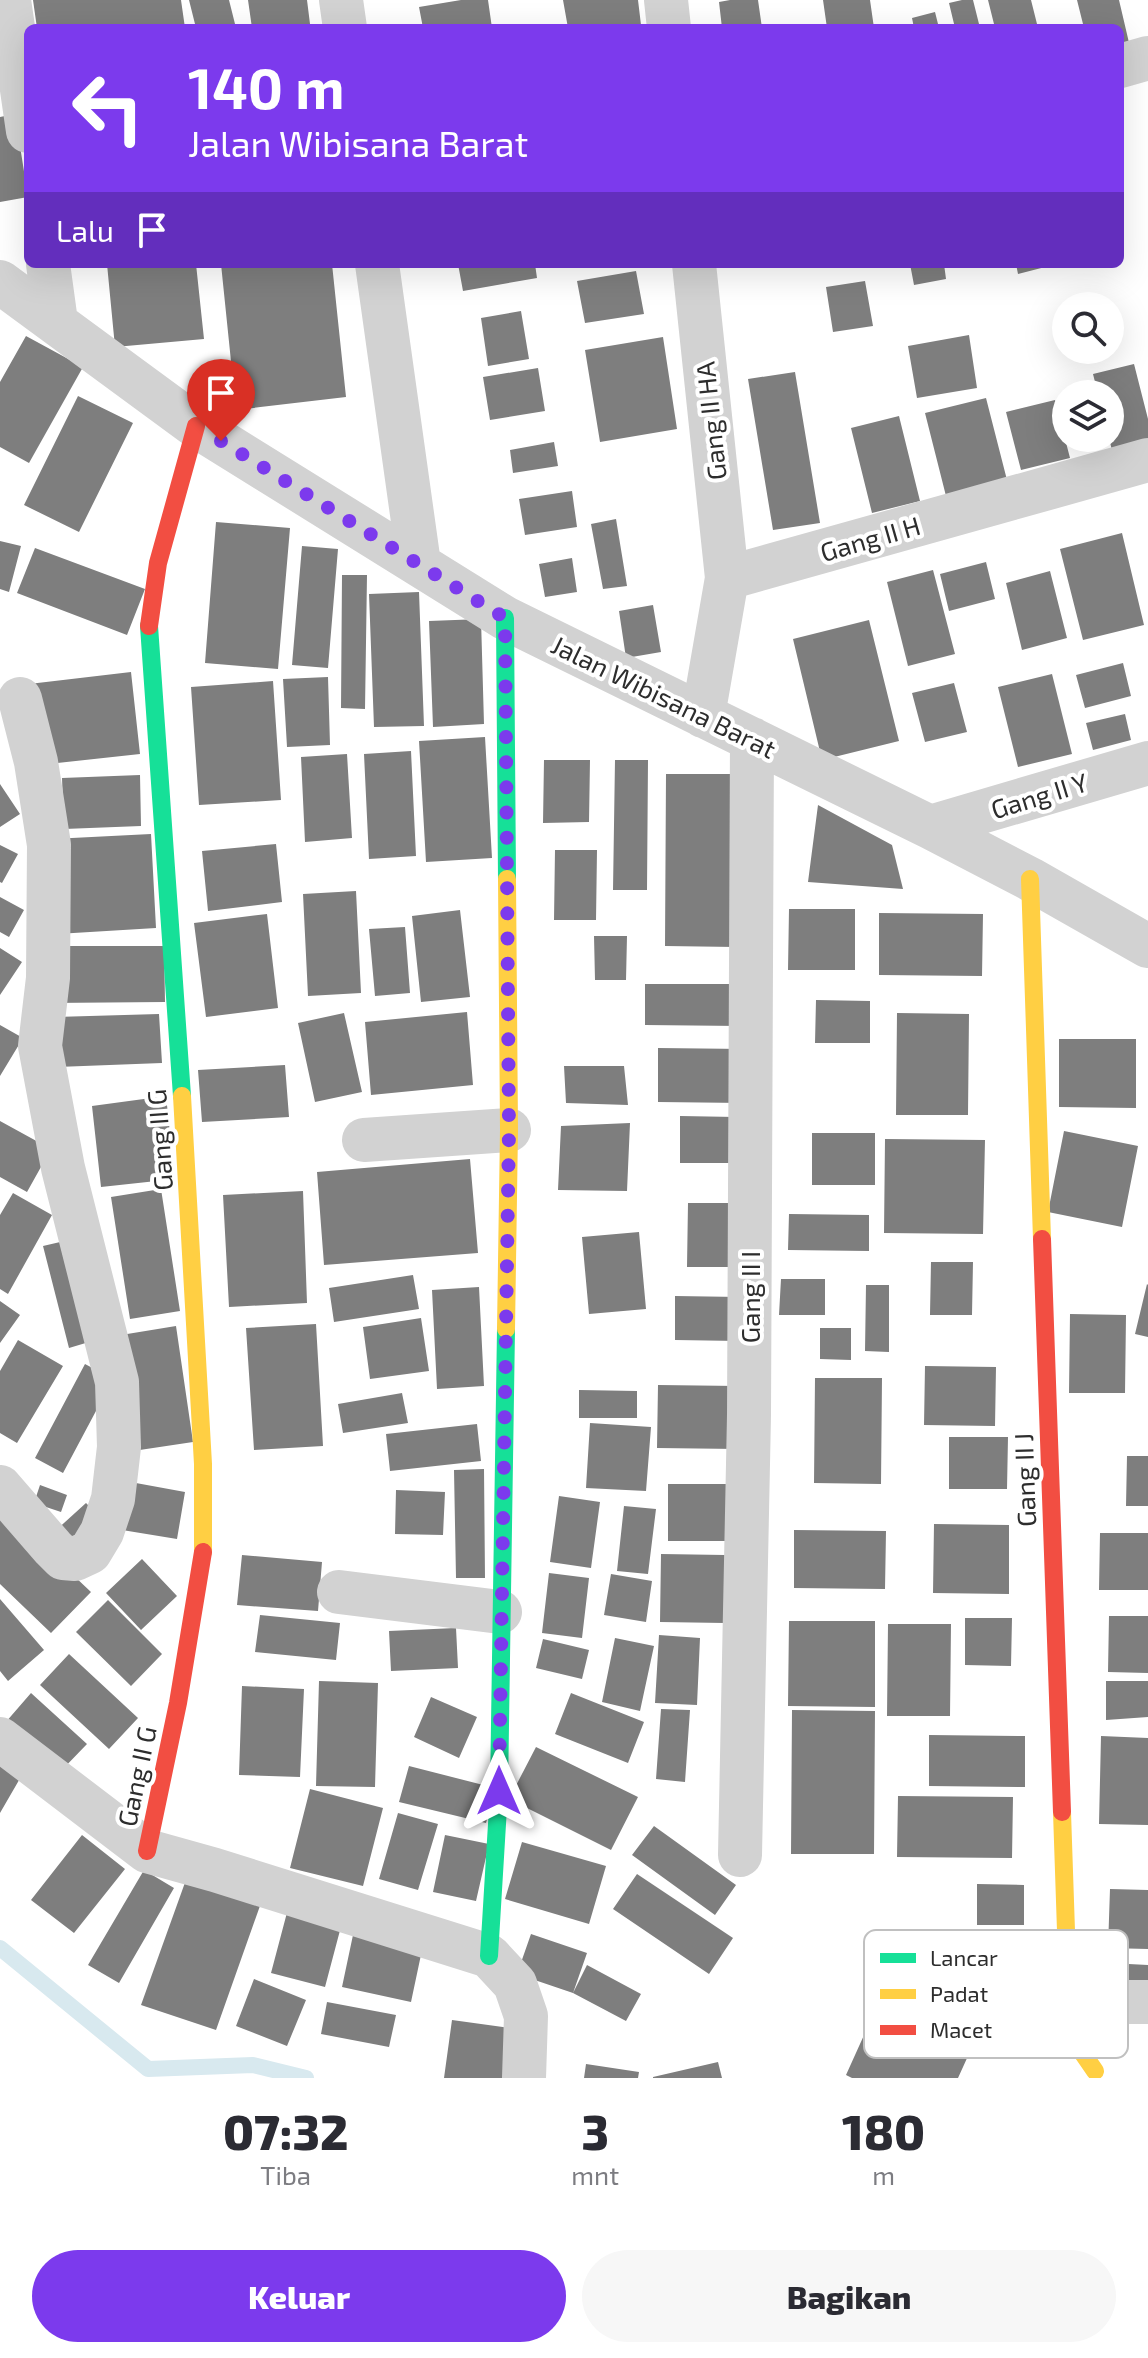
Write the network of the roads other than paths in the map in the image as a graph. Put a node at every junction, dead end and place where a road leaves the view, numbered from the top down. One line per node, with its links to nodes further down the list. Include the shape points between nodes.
1 (9, 0): 8 (street)
2 (341, 0): 4 (street)
3 (666, 0): 5 (street)
4 (344, 24)
5 (669, 24)
6 (1148, 58): 7 (street)
7 (1124, 65)
8 (24, 103)
9 (49, 268): 13 (street)
10 (378, 268): 16 (street)
11 (694, 268): 17 (street, Gang II HA)
12 (0, 282): 13 (street, Jalan Wibisana Barat)
13 (56, 322): 14 (street, Jalan Wibisana Barat)
14 (196, 426): 16 (street, Jalan Wibisana Barat); 32 (street, Gang II G, via 158,563 148,635 190,1204 203,1557)
15 (1148, 460): 17 (street, Gang II H)
16 (419, 564): 18 (street, Jalan Wibisana Barat)
17 (727, 578): 20 (street)
18 (505, 618): 20 (street, Jalan Wibisana Barat); 26 (street)
19 (20, 699): 28 (street, via 49,845 48,978 40,1046 63,1168 117,1382 119,1447 113,1499 102,1532 90,1552 75,1559 63,1558)
20 (703, 716): 21 (street, Jalan Wibisana Barat)
21 (752, 739): 23 (street, Jalan Wibisana Barat); 33 (street, Gang II I, via 749,1415)
22 (1148, 763): 23 (street, Gang II Y)
23 (930, 827): 24 (street, Jalan Wibisana Barat)
24 (1030, 879): 25 (street, Jalan Wibisana Barat); 34 (street, Gang II J)
25 (1145, 942)
26 (509, 1130): 27 (street); 30 (street)
27 (364, 1140)
28 (0, 1487)
29 (339, 1592): 30 (street)
30 (500, 1612): 35 (street, via 499,1791)
31 (0, 1739): 32 (street)
32 (147, 1851): 35 (street)
33 (740, 1855)
34 (1066, 1930)
35 (489, 1956): 38 (street, via 515,1984 526,2016)
36 (1087, 2058): 37 (street, Gang II J)
37 (1101, 2076)
38 (524, 2078)

